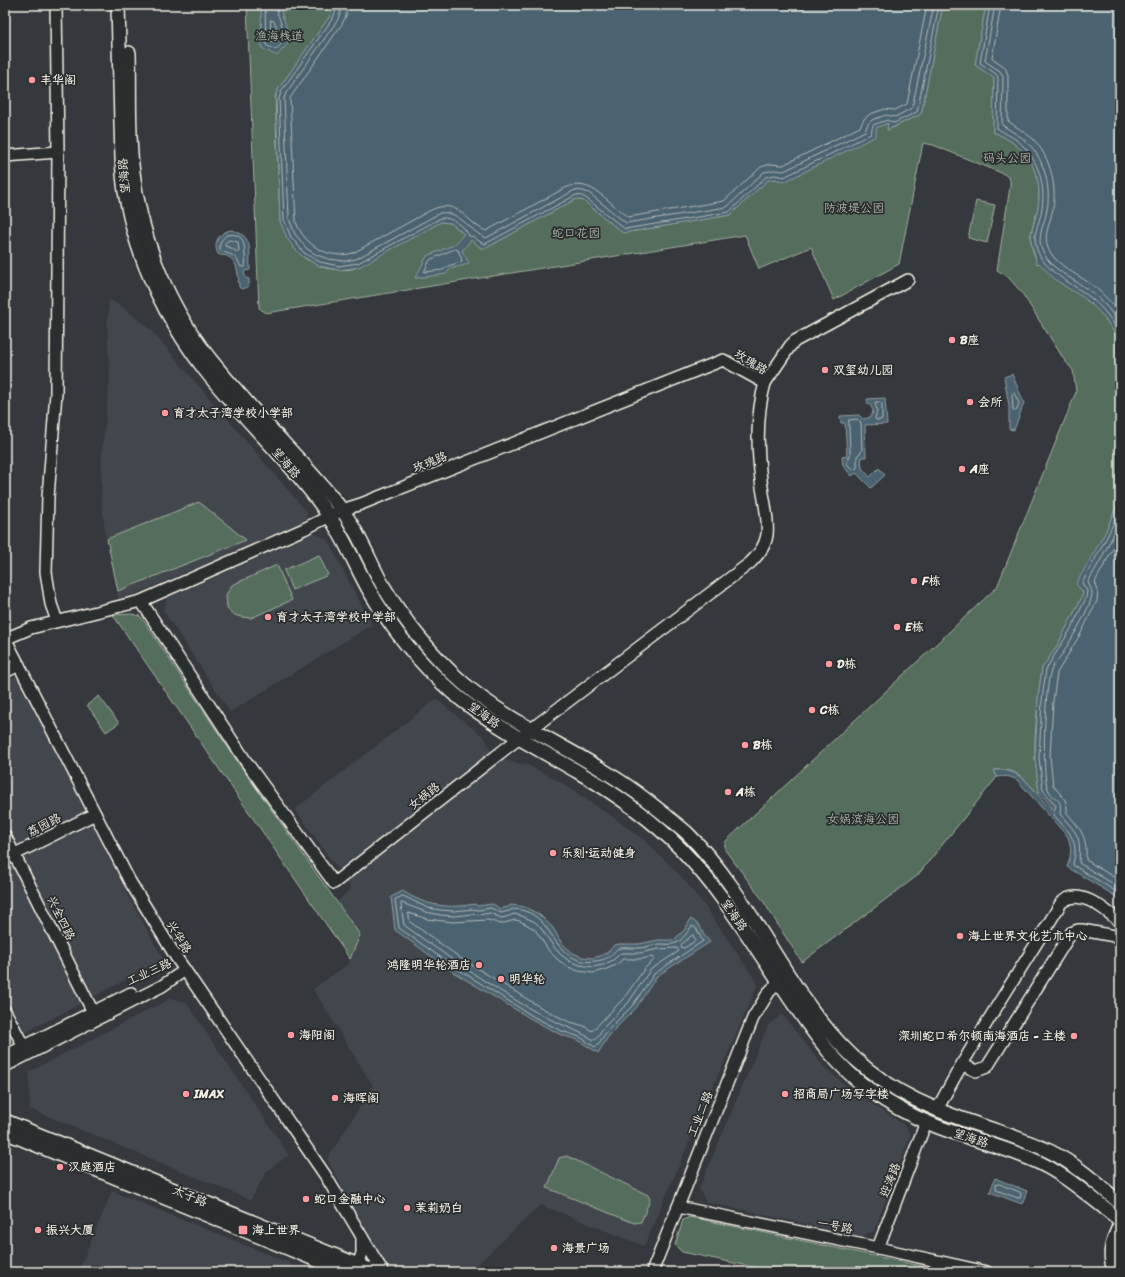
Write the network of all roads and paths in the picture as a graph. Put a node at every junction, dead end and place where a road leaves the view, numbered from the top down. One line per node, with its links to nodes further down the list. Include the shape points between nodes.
1 (56, 5): 4 (street)
2 (118, 5): 9 (main road, 望海路, via 125,196 151,282 165,311 208,374)
3 (127, 5): 8 (main road, 望海路, via 132,164 143,229 155,265 177,311 215,366)
4 (58, 152): 5 (street); 11 (street, via 56,393 48,497 46,572 51,604)
5 (5, 156)
6 (908, 280): 7 (street, via 795,341)
7 (765, 383): 8 (street, 玫瑰路, via 723,360); 15 (street, 玫瑰路, via 758,439 767,535 759,553 750,563)
8 (342, 510): 9 (street); 15 (main road, 望海路, via 392,599 424,642 465,684)
9 (330, 516): 10 (street); 16 (main road, 望海路, via 369,590 412,651 430,672 456,695)
10 (141, 601): 11 (street); 16 (street, 女娲路, via 247,763 334,883)
11 (57, 621): 12 (street)
12 (5, 638): 13 (street, 兴华路)
13 (19, 666): 14 (street); 17 (street, 兴华路)
14 (5, 672)
15 (530, 730): 16 (street, 女娲路); 22 (main road, 望海路, via 611,775 688,833 730,885)
16 (519, 738): 22 (main road, 望海路, via 580,773 631,807 676,844 699,867)
17 (95, 814): 19 (street, 荔园路); 23 (street, 兴华路, via 129,880)
18 (5, 836): 19 (street, 兴全四路)
19 (10, 857): 26 (street, 兴全四路)
20 (1120, 922): 29 (street, via 1109,912 1082,897 1070,896 1061,903)
21 (1120, 937): 29 (street, via 1082,930 1071,933 987,1067 976,1071)
22 (768, 955): 24 (main road, 望海路)
23 (185, 970): 26 (street, 工业三路); 30 (street, 工业三路, via 162,986); 38 (street, 兴华路, via 325,1175)
24 (783, 978): 31 (main road, 望海路, via 849,1053 885,1082); 33 (main road, 望海路, via 812,1031 838,1063 872,1092); 36 (street, 工业二路, via 769,992 753,1018)
25 (5, 1011): 27 (street)
26 (93, 1012): 27 (street, 工业三路)
27 (24, 1047): 28 (street, 工业三路)
28 (5, 1056)
29 (961, 1064): 31 (street)
30 (5, 1066)
31 (937, 1110): 35 (main road, 望海路, via 1031,1143 1053,1154 1089,1176)
32 (5, 1121): 40 (main road, 太子路)
33 (926, 1122): 37 (main road, 望海路, via 1008,1150 1048,1167 1084,1190); 39 (street, 迎涛路)
34 (5, 1132): 40 (main road, 太子路)
35 (1120, 1203)
36 (678, 1207): 39 (street, 一号路); 43 (street, 工业二路)
37 (1120, 1221): 45 (street, via 1113,1236 1109,1258)
38 (360, 1232): 40 (street, 兴华路, via 362,1256 359,1262); 42 (street, 兴华路)
39 (878, 1248): 44 (street, 一号路)
40 (350, 1268): 41 (main road, 太子路)
41 (375, 1272)
42 (383, 1272)
43 (652, 1272)
44 (987, 1272)
45 (1114, 1272)

